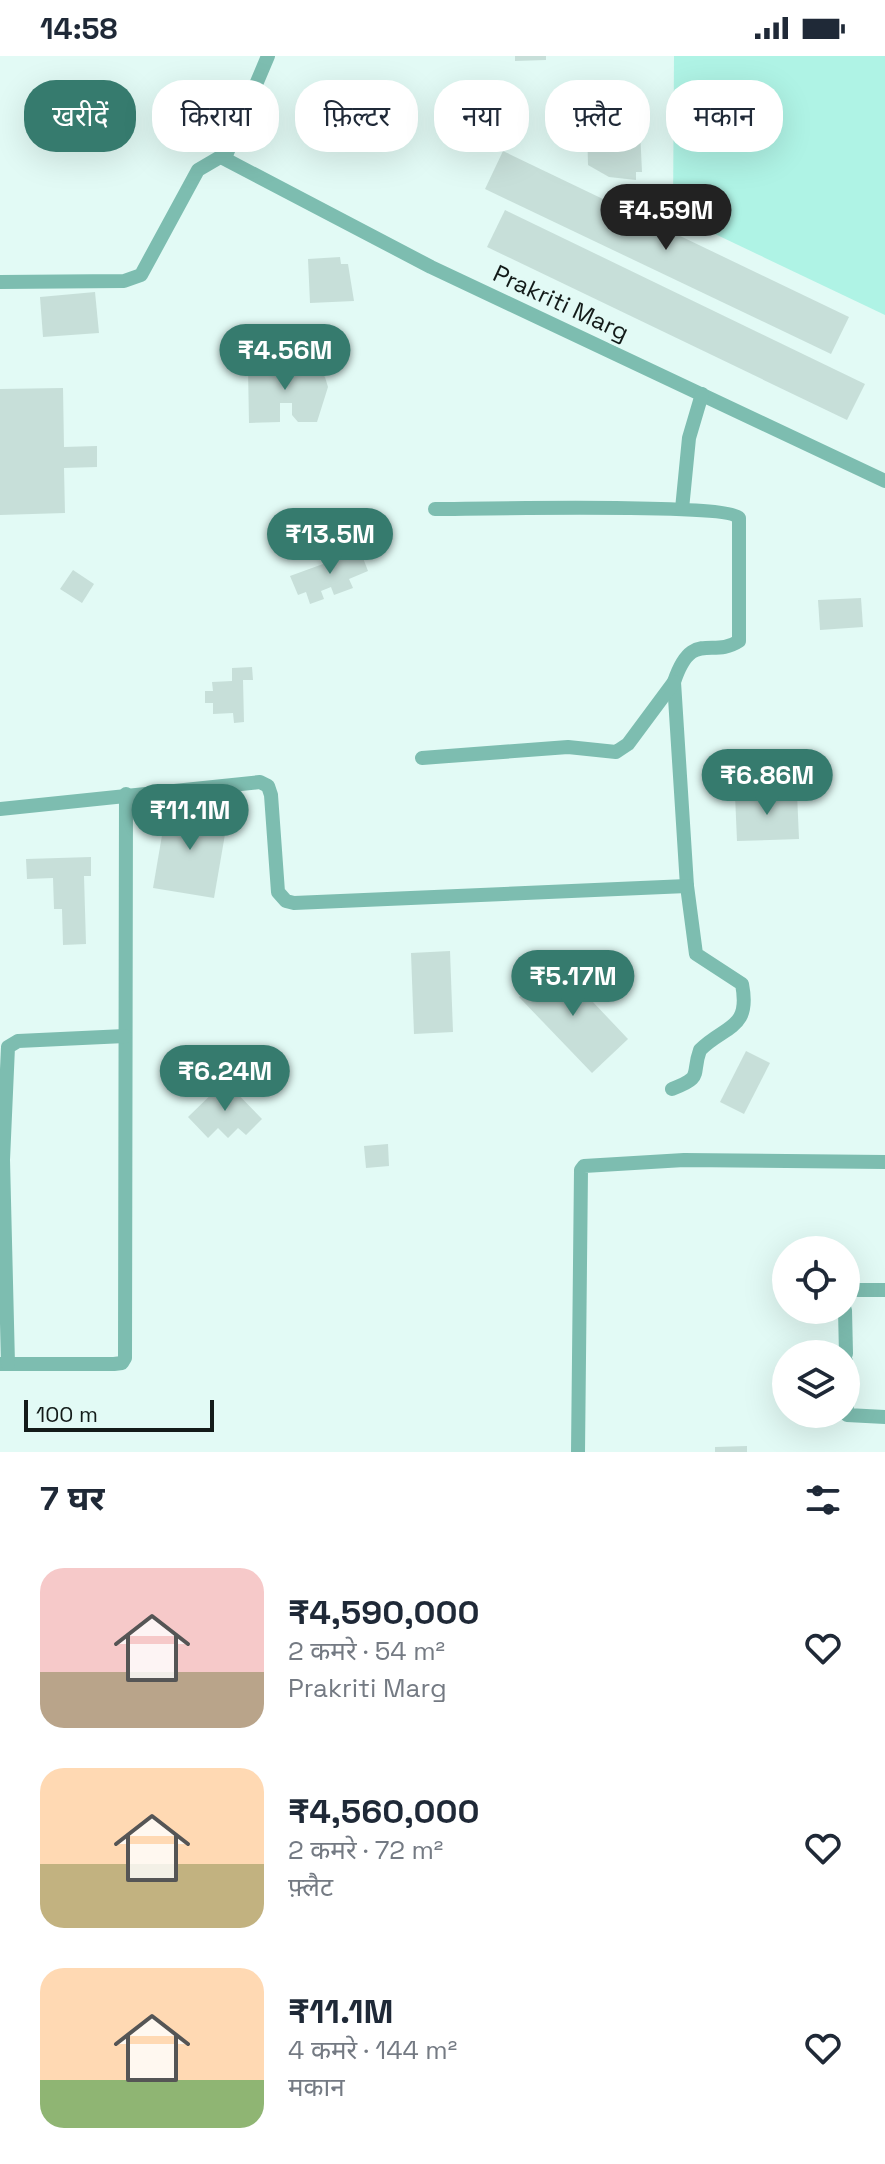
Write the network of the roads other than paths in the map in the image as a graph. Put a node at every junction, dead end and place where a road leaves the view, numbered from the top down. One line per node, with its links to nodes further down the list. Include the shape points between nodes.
1 (268, 56): 2 (street)
2 (223, 158): 3 (street, via 198,170 141,275 124,281); 4 (street, Prakriti Marg, via 431,267)
3 (0, 282)
4 (702, 394): 5 (street, Prakriti Marg); 7 (street, via 689,438)
5 (885, 481)
6 (435, 509): 7 (street)
7 (682, 509): 8 (street, via 728,511 739,518 739,641 694,650)
8 (674, 682): 9 (street, via 628,744 616,752 568,747); 12 (street)
9 (422, 758)
10 (126, 794): 11 (street); 12 (street, via 260,782 268,786 278,892 290,903); 13 (street)
11 (0, 809)
12 (687, 886): 14 (street, via 696,954 742,984 742,1012 736,1026 700,1050 692,1081)
13 (125, 1036): 15 (street, via 10,1044); 19 (street, via 124,1361)
14 (672, 1089)
15 (2, 1160): 19 (street)
16 (885, 1162): 22 (street, via 671,1161 582,1167)
17 (860, 1290): 18 (street)
18 (885, 1290)
19 (4, 1364)
20 (860, 1416): 21 (street)
21 (885, 1417)
22 (578, 1452)

